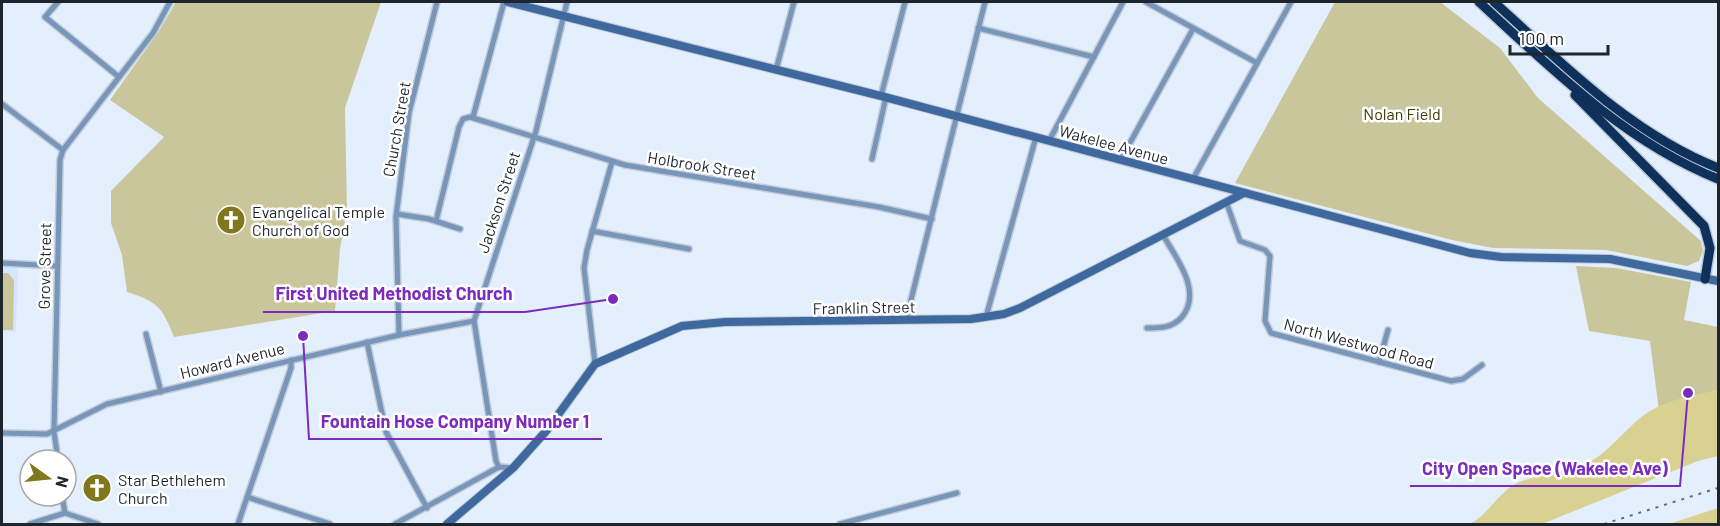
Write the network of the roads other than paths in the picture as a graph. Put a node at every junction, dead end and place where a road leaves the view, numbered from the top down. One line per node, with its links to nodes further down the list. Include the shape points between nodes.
1 (58, 2): 21 (street, via 45,17)
2 (170, 2): 21 (street, via 153,33)
3 (437, 2): 38 (street, Church Street, via 409,113)
4 (506, 2): 14 (main road, Wakelee Avenue); 25 (street)
5 (567, 2): 14 (street, Jackson Street)
6 (794, 2): 20 (street)
7 (905, 2): 22 (street)
8 (985, 2): 15 (street)
9 (1123, 2): 17 (street)
10 (1146, 2): 16 (street)
11 (1291, 2): 19 (street)
12 (1479, 2): 18 (highway)
13 (1494, 2): 33 (highway, via 1627,117)
14 (565, 16): 20 (main road, Wakelee Avenue); 27 (street, Jackson Street)
15 (978, 28): 17 (street); 24 (street)
16 (1193, 29): 19 (street); 31 (street)
17 (1094, 57): 28 (street)
18 (1540, 58): 35 (highway, via 1620,125 1662,152); 47 (highway, via 1704,226 1710,248)
19 (1257, 63): 34 (street)
20 (776, 70): 22 (main road, Wakelee Avenue)
21 (119, 78): 29 (street)
22 (883, 96): 24 (main road, Wakelee Avenue); 30 (street)
23 (2, 104): 29 (street)
24 (956, 115): 26 (main road, Wakelee Avenue); 39 (street)
25 (473, 117): 27 (street, Holbrook Street); 40 (street, via 464,119 459,127)
26 (1036, 136): 28 (main road, Wakelee Avenue); 49 (street)
27 (533, 138): 32 (street, Holbrook Street); 51 (street, Jackson Street)
28 (1049, 141): 31 (main road, Wakelee Avenue)
29 (63, 150): 46 (street, Grove Street)
30 (872, 159)
31 (1121, 159): 34 (main road, Wakelee Avenue)
32 (612, 162): 39 (street, Holbrook Street); 42 (street)
33 (1719, 168)
34 (1193, 179): 36 (main road, Wakelee Avenue)
35 (1719, 179)
36 (1244, 193): 37 (main road, Franklin Street); 47 (main road, Wakelee Avenue, via 1470,253 1610,259)
37 (1227, 204): 43 (main road, Franklin Street); 58 (street, North Westwood Road, via 1240,241 1265,250 1270,256 1265,321 1271,333)
38 (397, 214): 40 (street); 55 (street, Church Street)
39 (932, 219): 50 (street)
40 (436, 221): 41 (street)
41 (460, 229)
42 (592, 231): 44 (street); 59 (street, via 584,268)
43 (1163, 235): 49 (main road, Franklin Street, via 1020,308); 52 (street, via 1186,277 1190,299 1176,322 1162,328)
44 (689, 249)
45 (2, 263): 46 (street)
46 (57, 266): 62 (street, Grove Street)
47 (1706, 279): 48 (main road, Wakelee Avenue)
48 (1719, 281)
49 (986, 318): 50 (main road, Franklin Street)
50 (906, 320): 59 (main road, Franklin Street, via 682,326)
51 (474, 321): 55 (street, Howard Avenue); 65 (street, Jackson Street, via 479,368)
52 (1147, 328)
53 (1388, 330): 58 (street)
54 (146, 334): 61 (street)
55 (399, 335): 56 (street, Howard Avenue)
56 (367, 342): 57 (street, Howard Avenue); 70 (street, via 386,432)
57 (291, 360): 61 (street, Howard Avenue); 68 (street)
58 (1380, 362): 60 (street, North Westwood Road, via 1451,381 1464,379)
59 (595, 364): 66 (main road, via 547,430)
60 (1482, 365)
61 (161, 392): 62 (street, Howard Avenue, via 107,404)
62 (54, 432): 63 (street, Howard Avenue); 64 (street, Grove Street)
63 (2, 433)
64 (56, 448)
65 (499, 467): 66 (street); 70 (street)
66 (513, 468): 77 (main road)
67 (957, 493): 78 (street)
68 (247, 497): 74 (street); 75 (street)
69 (64, 508): 71 (street)
70 (428, 508): 76 (street)
71 (65, 513): 72 (street); 73 (street)
72 (30, 525)
73 (99, 525)
74 (238, 525)
75 (330, 525)
76 (395, 525)
77 (447, 525)
78 (840, 525)

